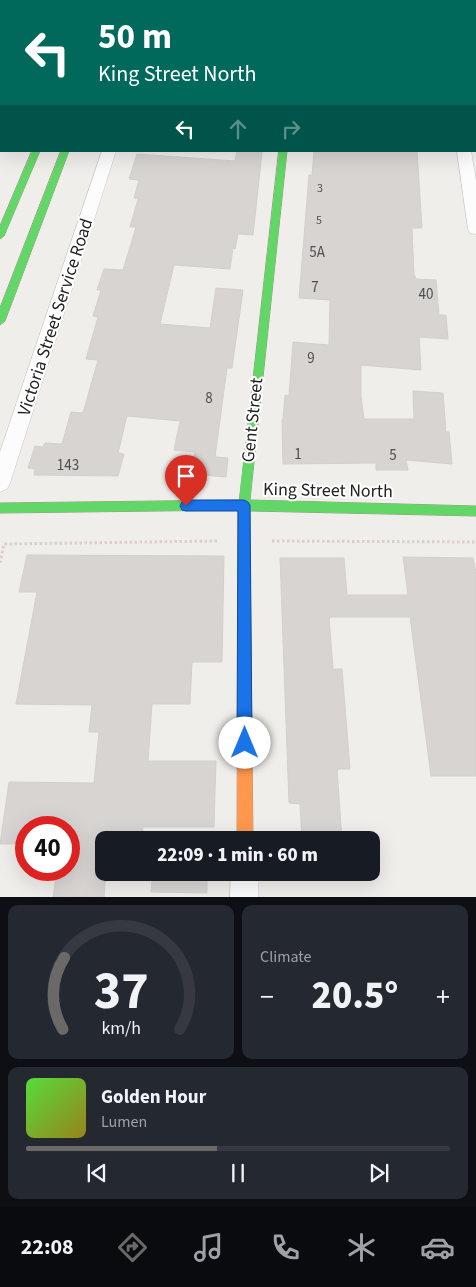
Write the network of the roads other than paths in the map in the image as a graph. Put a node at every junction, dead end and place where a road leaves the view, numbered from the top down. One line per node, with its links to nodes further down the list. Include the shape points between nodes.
1 (36, 152): 7 (street)
2 (65, 152): 8 (street)
3 (109, 152): 9 (street, Victoria Street Service Road)
4 (283, 152): 10 (street, Gent Street)
5 (464, 152): 6 (street)
6 (476, 229)
7 (0, 236)
8 (0, 321)
9 (0, 483)
10 (244, 505): 11 (street, King Street North); 12 (street, King Street North); 13 (street, Gent Street)
11 (0, 508)
12 (476, 511)
13 (245, 831)
14 (244, 881): 15 (street)
15 (244, 897)

